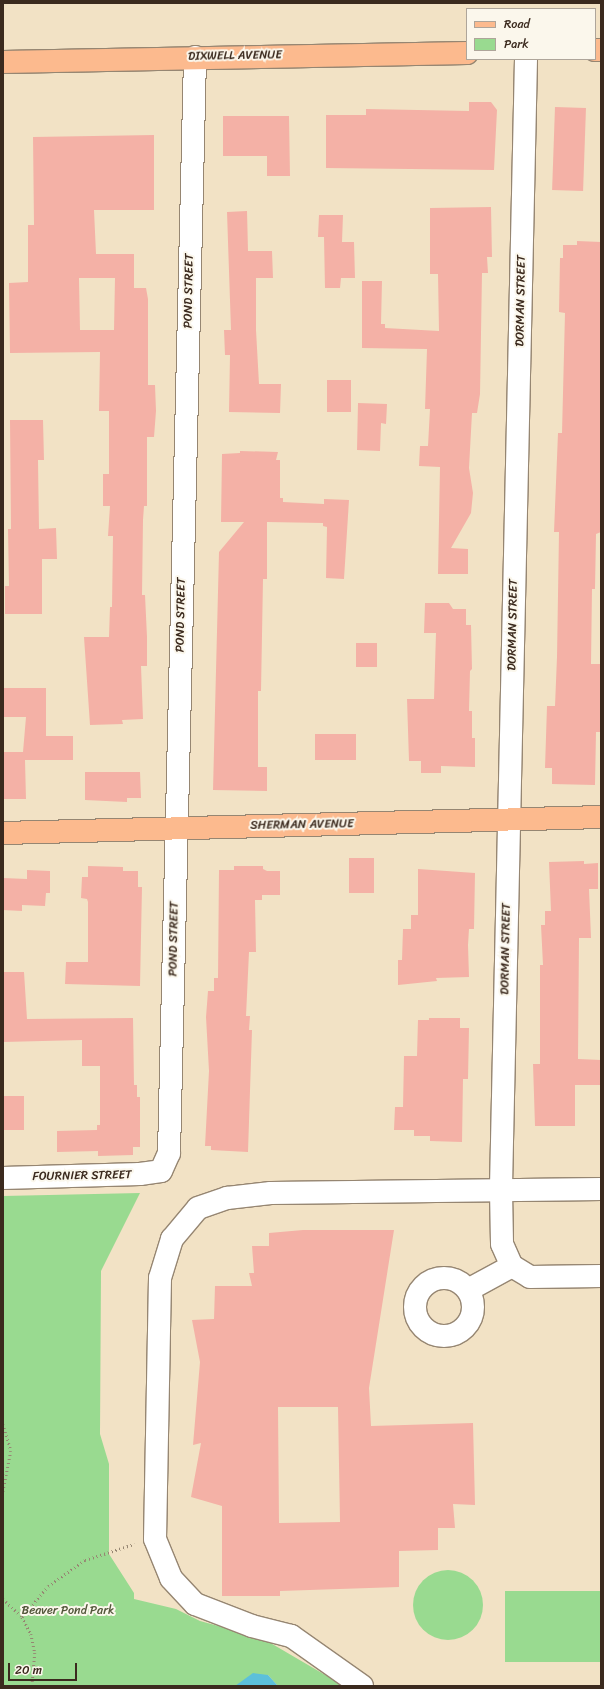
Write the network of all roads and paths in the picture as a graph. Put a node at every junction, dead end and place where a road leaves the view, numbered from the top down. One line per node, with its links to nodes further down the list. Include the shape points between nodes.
1 (466, 53): 2 (main road, DIXWELL AVENUE)
2 (195, 57): 4 (main road, DIXWELL AVENUE); 7 (street, POND STREET)
3 (526, 60): 6 (street, DORMAN STREET)
4 (3, 62)
5 (601, 817): 6 (main road, SHERMAN AVENUE)
6 (509, 819): 7 (main road, SHERMAN AVENUE); 12 (street, DORMAN STREET)
7 (176, 828): 8 (main road, SHERMAN AVENUE); 9 (street, POND STREET, via 169,1153)
8 (3, 833)
9 (162, 1171): 10 (street, FOURNIER STREET, via 140,1174)
10 (3, 1178)
11 (601, 1189): 12 (street)
12 (501, 1191): 13 (street, DORMAN STREET, via 502,1244); 18 (street, via 272,1193 227,1198 198,1208 172,1239 160,1278)
13 (512, 1266): 14 (street, via 524,1275 536,1278); 15 (street)
14 (601, 1276)
15 (468, 1290)
16 (3, 1424): 17 (path, via 11,1451)
17 (3, 1492)
18 (155, 1538): 20 (path, via 85,1560 48,1586); 22 (street, via 171,1578 195,1604 252,1626 292,1636)
19 (3, 1599): 20 (path)
20 (22, 1617): 21 (path, via 31,1634 35,1653)
21 (32, 1686)
22 (362, 1686)

